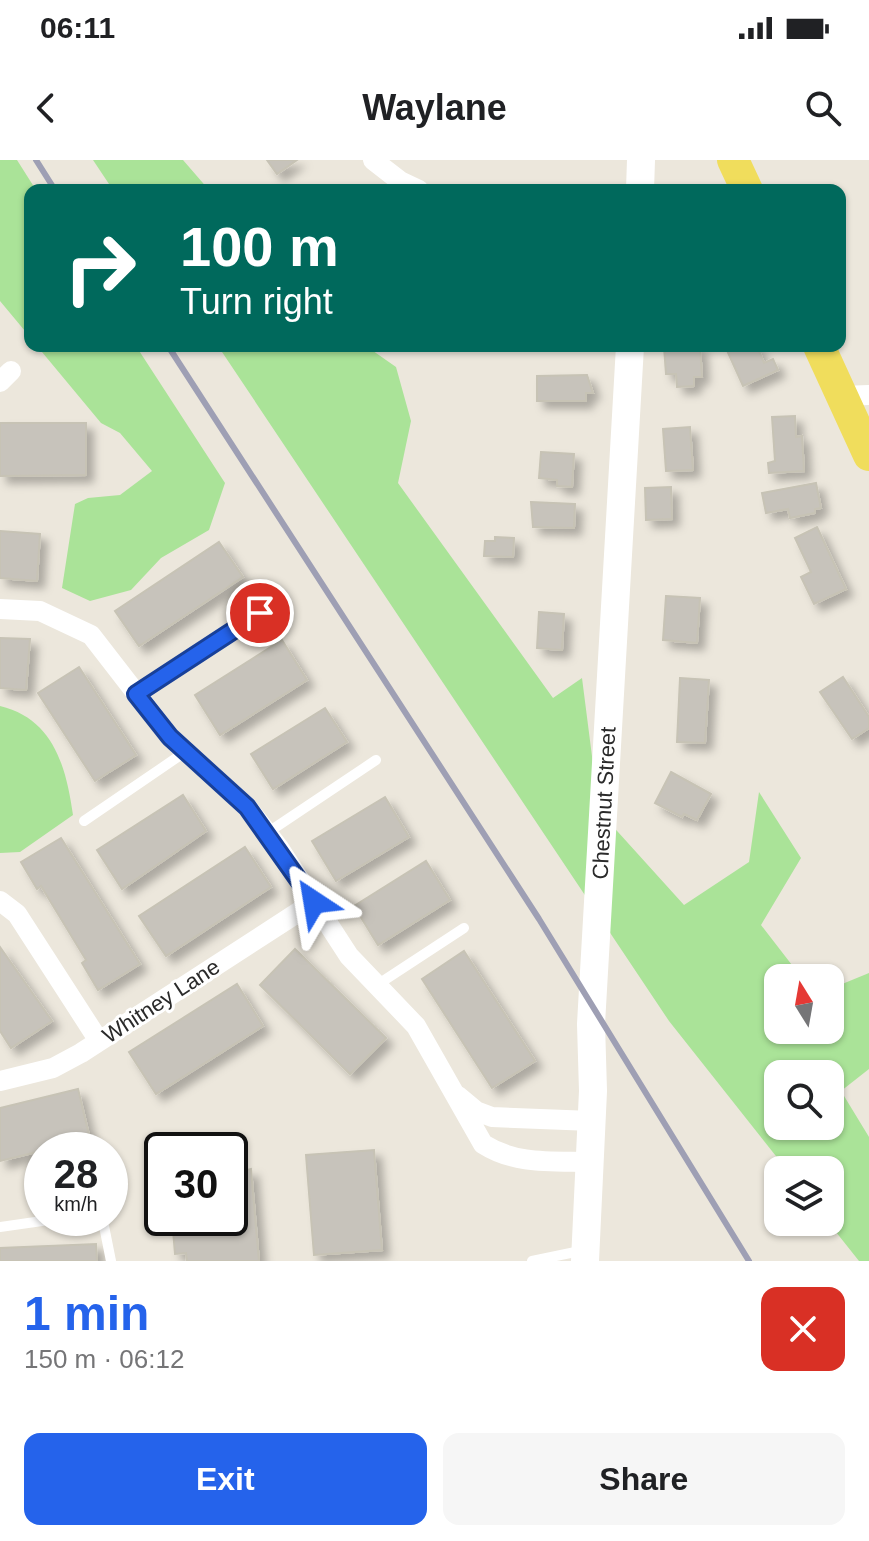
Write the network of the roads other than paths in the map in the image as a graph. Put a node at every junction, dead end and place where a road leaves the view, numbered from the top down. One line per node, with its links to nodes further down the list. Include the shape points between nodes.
1 (373, 160): 4 (street)
2 (641, 160): 5 (street)
3 (733, 160): 6 (main road)
4 (406, 184)
5 (640, 184)
6 (744, 184)
7 (630, 352): 25 (street, Chestnut Street, via 591,1024)
8 (823, 352): 9 (main road)
9 (855, 396): 10 (main road)
10 (869, 455)
11 (0, 609): 13 (street, via 40,611 91,635)
12 (260, 613): 13 (lane)
13 (136, 694): 14 (street)
14 (185, 752): 16 (lane); 17 (street, via 247,807)
15 (376, 760): 17 (lane)
16 (84, 821)
17 (267, 833): 19 (street)
18 (0, 901): 22 (street, via 17,914)
19 (314, 902): 21 (street, via 349,956); 22 (street, Whitney Lane)
20 (464, 928): 21 (lane)
21 (377, 985): 24 (street, via 416,1026)
22 (99, 1041): 23 (street, Whitney Lane, via 53,1068)
23 (0, 1081)
24 (458, 1096): 25 (street, via 492,1117); 26 (street, via 469,1126 499,1154 522,1161)
25 (592, 1121): 26 (street, Chestnut Street)
26 (590, 1162): 30 (street, Chestnut Street)
27 (24, 1224): 28 (lane)
28 (0, 1227)
29 (106, 1236): 31 (lane)
30 (586, 1255): 32 (lane)
31 (111, 1261)
32 (532, 1261)

